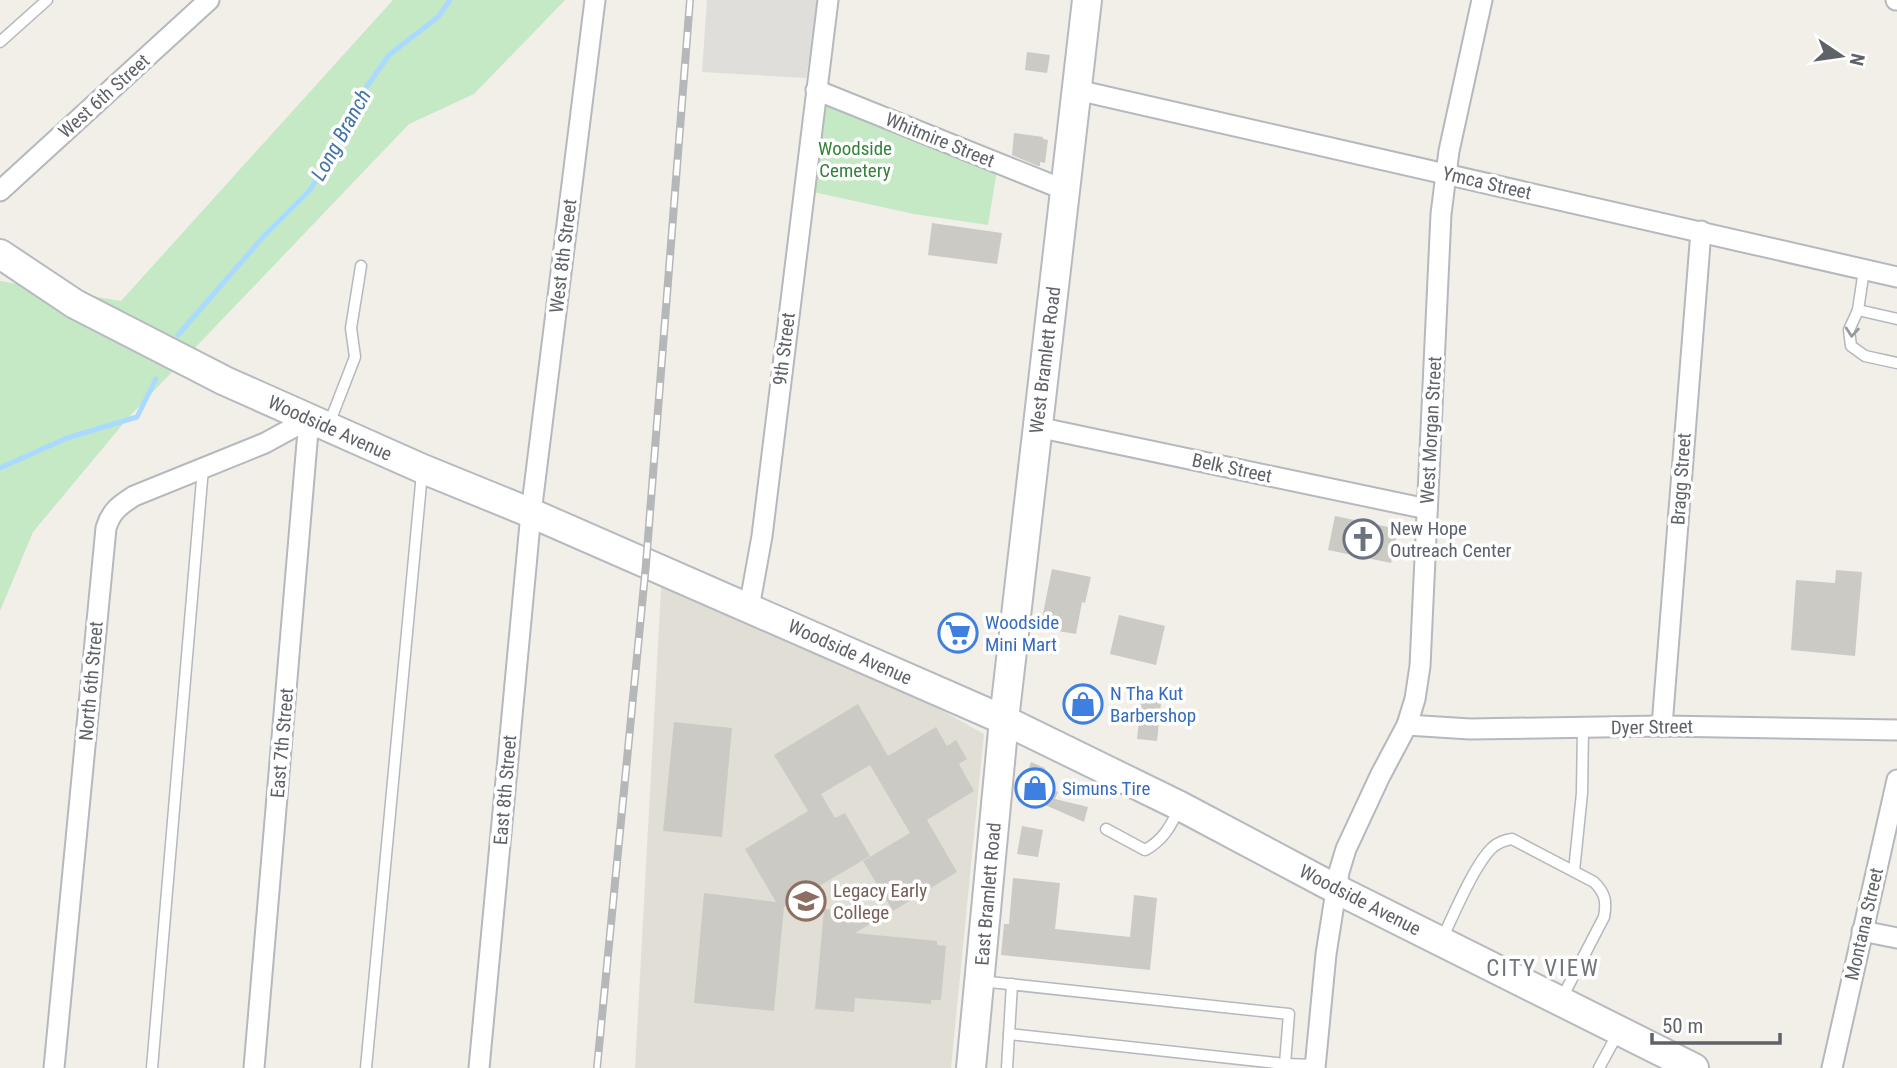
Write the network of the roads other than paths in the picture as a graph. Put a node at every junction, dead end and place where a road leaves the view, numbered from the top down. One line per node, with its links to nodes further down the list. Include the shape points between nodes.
1 (47, 0): 7 (lane)
2 (209, 0): 12 (street, West 6th Street)
3 (595, 0): 26 (street, West 8th Street)
4 (828, 0): 8 (street, 9th Street)
5 (1087, 0): 9 (street, West Bramlett Road)
6 (1482, 0): 10 (street, West Morgan Street)
7 (0, 42)
8 (816, 90): 11 (street, Whitmire Street); 27 (street, 9th Street, via 762,536)
9 (1077, 90): 10 (street, Ymca Street); 11 (street, West Bramlett Road)
10 (1446, 174): 13 (street, Ymca Street); 25 (street, West Morgan Street)
11 (1065, 190): 22 (street, West Bramlett Road)
12 (0, 191)
13 (1700, 231): 16 (street, Ymca Street); 30 (street, Bragg Street)
14 (0, 254): 21 (street, Woodside Avenue, via 108,322)
15 (361, 266): 21 (lane, via 351,328 355,357)
16 (1864, 270): 17 (street, Ymca Street); 18 (lane)
17 (1897, 278)
18 (1857, 310): 19 (lane); 20 (lane, one-way to 20, via 1849,330 1852,346 1865,356)
19 (1897, 319)
20 (1897, 363)
21 (318, 423): 23 (street, North 6th Street); 24 (street, Woodside Avenue); 51 (street, East 7th Street)
22 (1037, 427): 25 (street, Belk Street); 28 (street, West Bramlett Road)
23 (203, 467): 49 (street, North 6th Street, via 134,496 112,513 106,528); 50 (lane)
24 (423, 469): 26 (street, Woodside Avenue); 52 (lane)
25 (1427, 509): 29 (street, West Morgan Street, via 1420,666)
26 (531, 513): 27 (street, Woodside Avenue); 53 (street, East 8th Street)
27 (749, 608): 28 (street, Woodside Avenue)
28 (1004, 720): 34 (street, Woodside Avenue); 41 (street, East Bramlett Road)
29 (1407, 726): 31 (street, Dyer Street); 37 (street, West Morgan Street, via 1346,849)
30 (1662, 726): 31 (street, Dyer Street); 32 (street, Dyer Street)
31 (1583, 728): 36 (lane)
32 (1897, 730)
33 (1897, 780): 38 (street, Montana Street)
34 (1180, 806): 35 (lane, via 1157,844 1145,850); 37 (street, Woodside Avenue)
35 (1106, 829)
36 (1574, 871): 40 (lane, via 1513,839 1503,841 1490,849); 43 (lane, via 1603,891 1606,904 1604,917)
37 (1338, 890): 40 (street, Woodside Avenue); 48 (street, West Morgan Street, via 1326,954)
38 (1862, 931): 39 (street); 58 (street, Montana Street)
39 (1897, 938)
40 (1441, 942): 43 (street, Woodside Avenue)
41 (979, 981): 42 (lane); 54 (street, East Bramlett Road)
42 (1012, 984): 45 (lane); 47 (lane, via 1289,1014)
43 (1560, 1001): 44 (street, Woodside Avenue)
44 (1619, 1030): 46 (street, Woodside Avenue); 56 (lane)
45 (1009, 1034): 47 (lane); 55 (lane)
46 (1666, 1061): 57 (street, Woodside Avenue)
47 (1285, 1066): 48 (lane)
48 (1315, 1067)
49 (54, 1068)
50 (152, 1068)
51 (254, 1068)
52 (366, 1068)
53 (479, 1068)
54 (971, 1068)
55 (1007, 1068)
56 (1599, 1068)
57 (1694, 1068)
58 (1832, 1068)

